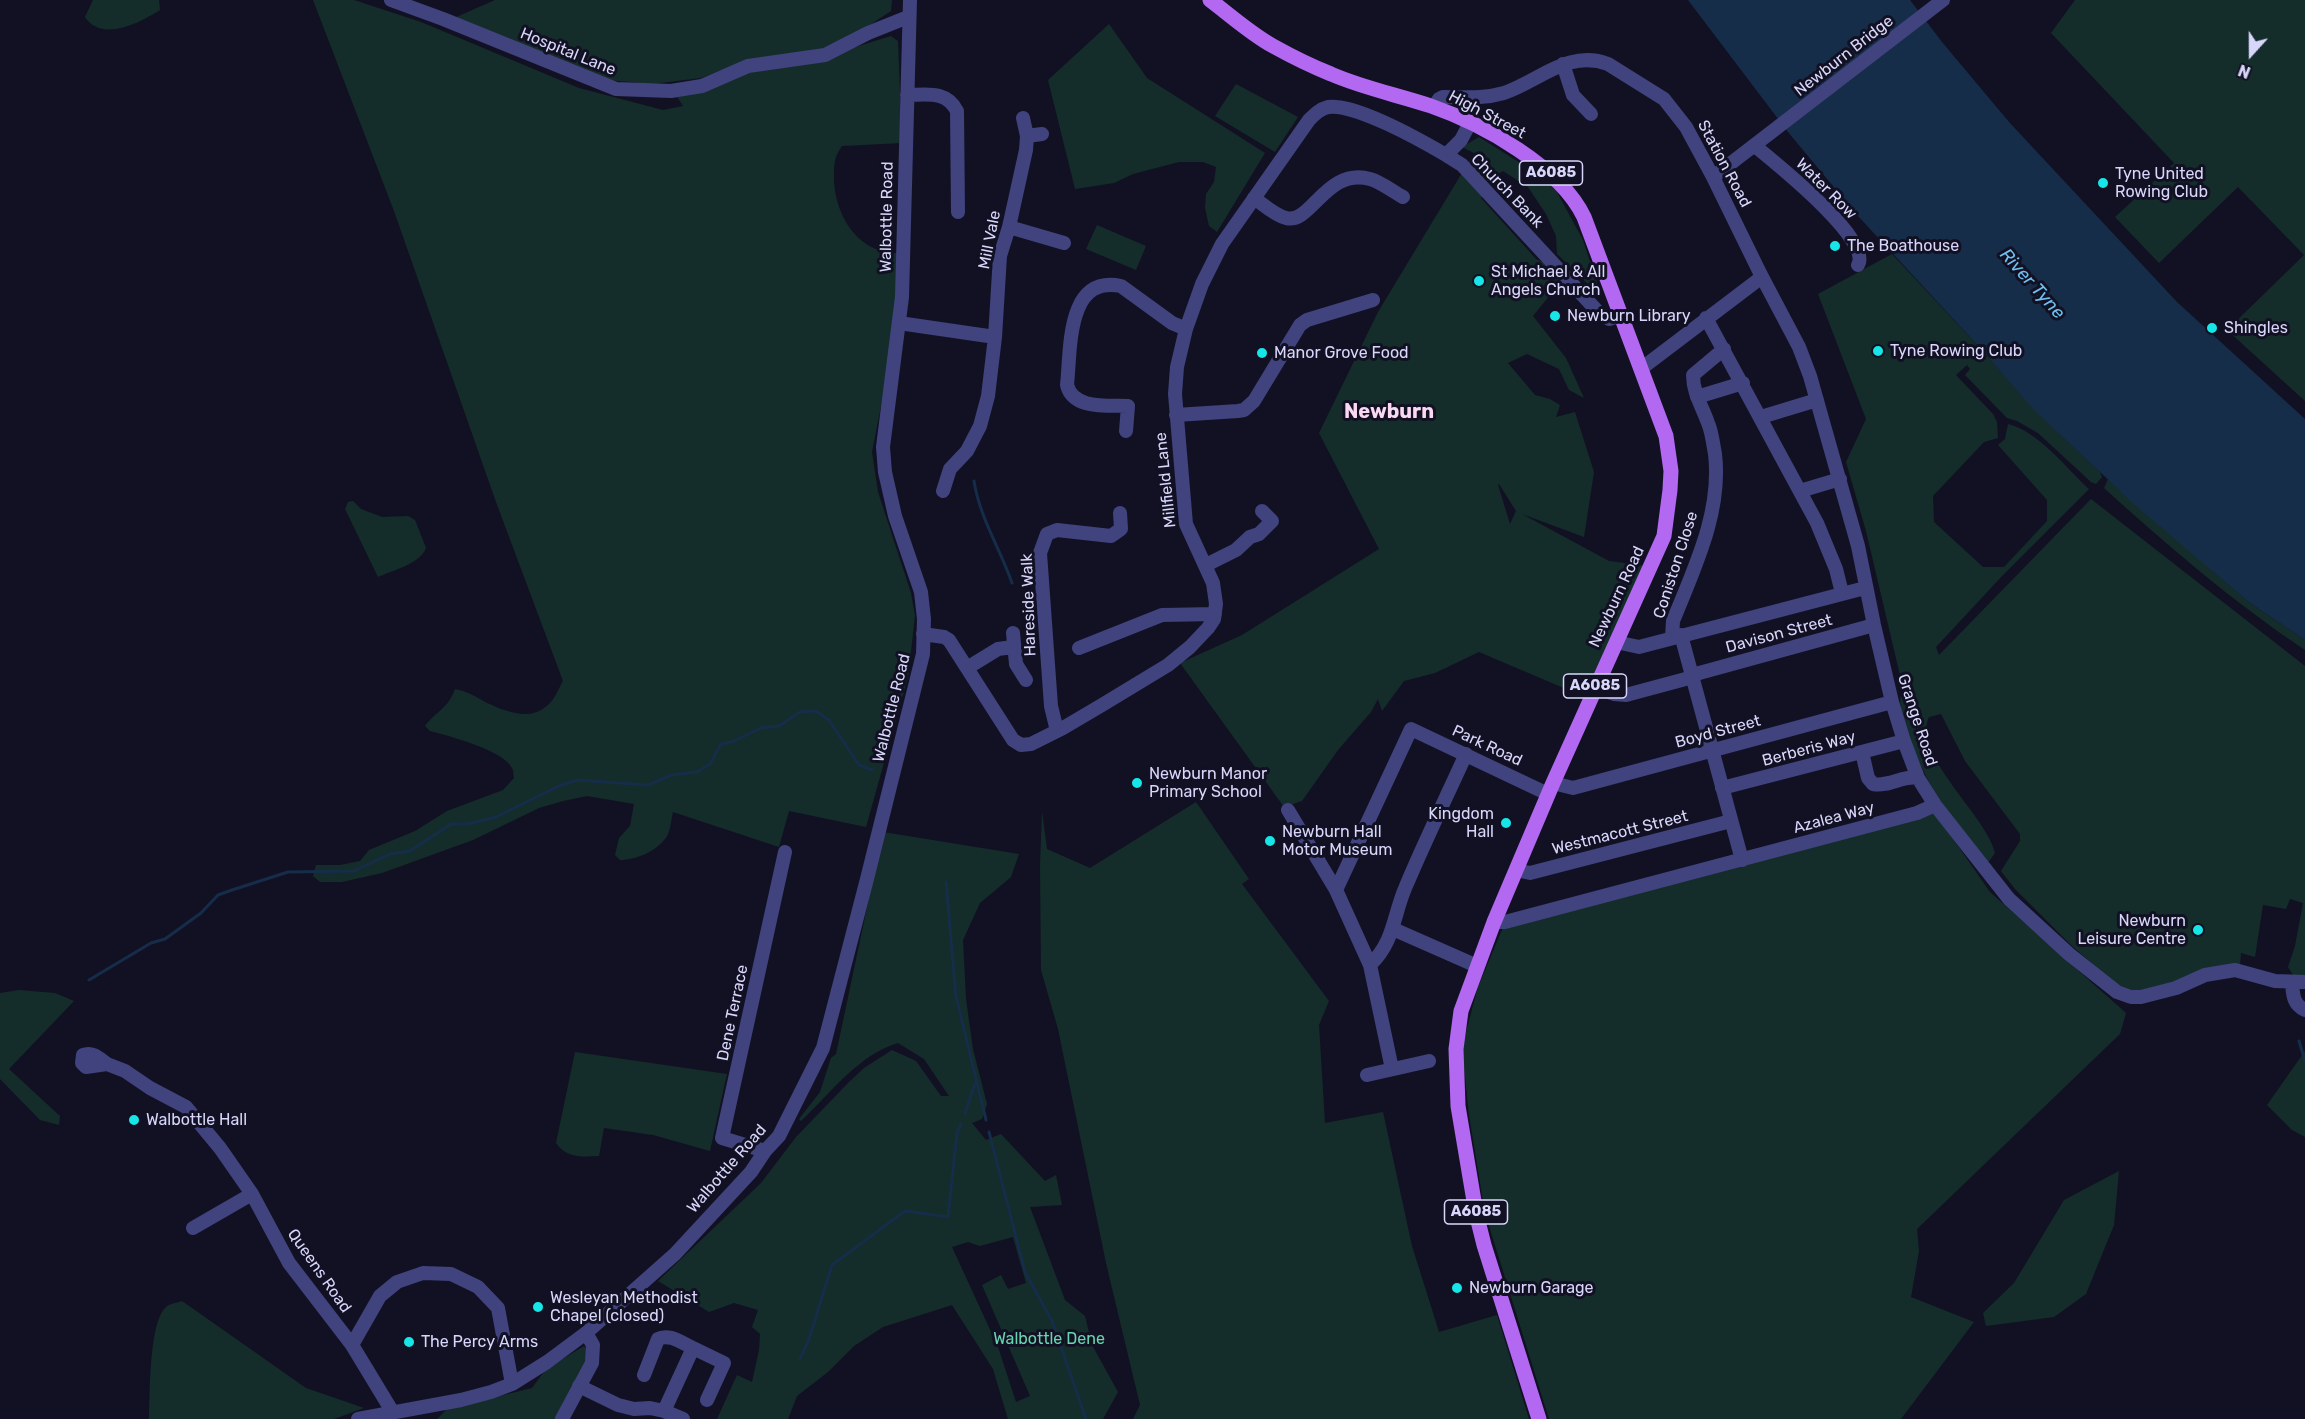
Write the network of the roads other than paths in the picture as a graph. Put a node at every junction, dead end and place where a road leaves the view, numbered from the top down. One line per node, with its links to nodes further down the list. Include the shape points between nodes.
1 (390, 0): 5 (street, Hospital Lane, via 616,89 638,90 702,86 748,66 825,55)
2 (910, 0): 5 (street, Walbottle Road)
3 (1210, 0): 8 (main road, High Street / A6085, via 1271,45 1330,74)
4 (1940, 2): 14 (street, Newburn Bridge)
5 (908, 17): 7 (street, Walbottle Road)
6 (1563, 64): 8 (street, Station Road, via 1504,92 1479,98 1443,97); 9 (street, via 1573,95); 16 (street, Station Road, via 1581,59 1598,61 1665,99 1686,127)
7 (907, 95): 19 (street, via 943,96 953,102 957,111); 27 (street, Walbottle Road)
8 (1434, 107): 11 (main road, High Street / A6085)
9 (1591, 114)
10 (1023, 118): 13 (street)
11 (1470, 123): 15 (street); 25 (main road, High Street / A6085, via 1545,168 1567,188 1584,217)
12 (1042, 134): 13 (street)
13 (1026, 143): 20 (street, Mill Vale)
14 (1755, 146): 16 (street, Newburn Bridge); 22 (street, Water Row, via 1830,213 1852,239 1860,255)
15 (1446, 155): 18 (street, Church Bank, via 1388,124 1330,107 1309,120); 25 (street, Church Bank, via 1462,165 1600,314 1609,319)
16 (1713, 177): 23 (street, Station Road)
17 (1403, 197): 18 (street, via 1370,179 1348,179 1330,187 1304,214 1292,219)
18 (1254, 198): 28 (street, Millfield Lane, via 1210,264)
19 (958, 212)
20 (1009, 227): 21 (street); 29 (street, Mill Vale, via 1000,256)
21 (1064, 243)
22 (1858, 265)
23 (1761, 276): 26 (street); 34 (street, Grange Road, via 1799,347)
24 (1373, 300): 35 (street, via 1300,325 1254,401 1244,410)
25 (1621, 315): 31 (main road, High Street / A6085)
26 (1706, 318): 30 (street); 31 (street)
27 (899, 323): 29 (street); 48 (street, Walbottle Road, via 883,458 895,516 921,592)
28 (1186, 329): 35 (street, Millfield Lane, via 1176,381); 37 (street, via 1112,284 1096,287 1078,305 1069,393 1081,402 1128,406)
29 (995, 337): 39 (street, Mill Vale, via 980,426 968,451 950,469)
30 (1724, 349): 32 (street); 33 (street, Coniston Close, via 1693,375)
31 (1642, 368): 50 (main road, Newburn Road / A6085, via 1666,436 1670,504 1659,550)
32 (1743, 383): 33 (street); 36 (street)
33 (1697, 397): 49 (street, Coniston Close, via 1709,425 1715,485 1710,523 1673,621)
34 (1817, 400): 36 (street); 38 (street, Grange Road)
35 (1176, 415): 43 (street, Millfield Lane, via 1185,524)
36 (1761, 417): 40 (street)
37 (1126, 431)
38 (1840, 479): 40 (street); 44 (street, Grange Road)
39 (943, 491)
40 (1800, 491): 45 (street, via 1832,560)
41 (1262, 511): 43 (street, via 1272,521 1259,534)
42 (1120, 513): 57 (street, Hareside Walk, via 1121,529 1111,536 1056,530 1047,534 1040,553 1051,706)
43 (1206, 565): 46 (street, Millfield Lane, via 1213,582)
44 (1865, 588): 45 (street); 47 (street, Grange Road)
45 (1842, 592): 49 (street)
46 (1215, 614): 51 (street, via 1162,615); 57 (street, via 1208,628 1168,665)
47 (1874, 626): 53 (street, Davison Street); 56 (street, Grange Road)
48 (923, 634): 52 (street, via 949,640); 82 (street, Walbottle Road, via 919,672 823,1048 779,1136)
49 (1677, 636): 50 (street, via 1639,647); 53 (street)
50 (1616, 642): 55 (main road, Newburn Road / A6085)
51 (1079, 648)
52 (967, 668): 54 (street, via 1013,640 1016,664); 57 (street, via 1013,740 1021,745 1031,744)
53 (1693, 676): 55 (street, Davison Street, via 1626,694); 59 (street)
54 (1026, 680)
55 (1594, 687): 63 (main road, Newburn Road / A6085)
56 (1892, 702): 58 (street, Grange Road); 59 (street, Boyd Street)
57 (1057, 731)
58 (1904, 741): 60 (street, Berberis Way); 62 (street, Grange Road)
59 (1712, 750): 63 (street, Boyd Street, via 1573,788); 64 (street)
60 (1862, 752): 62 (street, via 1873,784 1910,776); 64 (street, Berberis Way)
61 (1466, 754): 63 (street, Park Road); 71 (street, Park Road, via 1411,729); 73 (street, via 1404,889)
62 (1918, 778): 65 (street, Grange Road)
63 (1551, 788): 70 (main road, Newburn Road / A6085)
64 (1722, 788): 67 (street)
65 (1935, 805): 69 (street, Azalea Way); 76 (street, Grange Road, via 2009,899 2117,992 2141,997 2205,975 2235,970 2275,981)
66 (1288, 810): 71 (street)
67 (1731, 821): 69 (street); 70 (street, Westmacott Street, via 1530,873)
68 (785, 852): 82 (street, Dene Terrace, via 722,1138)
69 (1742, 860): 72 (street, Azalea Way)
70 (1516, 870): 72 (main road, Newburn Road / A6085)
71 (1336, 890): 74 (street)
72 (1494, 922): 75 (main road, Newburn Road / A6085)
73 (1393, 929): 74 (street); 75 (street)
74 (1370, 965): 80 (street)
75 (1477, 966): 100 (main road, Newburn Road / A6085, via 1461,1011 1456,1049 1458,1106 1484,1245)
76 (2299, 982): 77 (street, via 2293,997 2296,1005)
77 (2305, 1010)
78 (1428, 1061): 80 (street)
79 (107, 1064): 83 (street, Queens Road, via 186,1107)
80 (1392, 1069): 81 (street)
81 (1366, 1075)
82 (765, 1151): 85 (street, Walbottle Road, via 751,1172 675,1254)
83 (252, 1194): 84 (street); 86 (street, Queens Road, via 289,1263)
84 (193, 1228)
85 (586, 1333): 89 (street, Walbottle Road); 90 (street, via 593,1345 592,1363)
86 (352, 1345): 89 (street, via 380,1296 397,1282 423,1274 452,1275 478,1287 498,1308); 93 (street, Queens Road)
87 (693, 1348): 88 (street, via 662,1336); 91 (street, via 724,1362); 94 (street)
88 (642, 1369)
89 (512, 1384): 95 (street)
90 (579, 1386): 92 (street); 97 (street)
91 (707, 1400)
92 (618, 1405): 94 (street); 98 (street)
93 (392, 1411): 95 (street); 96 (street)
94 (664, 1411): 99 (street)
95 (428, 1413)
96 (358, 1419)
97 (562, 1419)
98 (612, 1419)
99 (683, 1419)
100 (1539, 1419)

